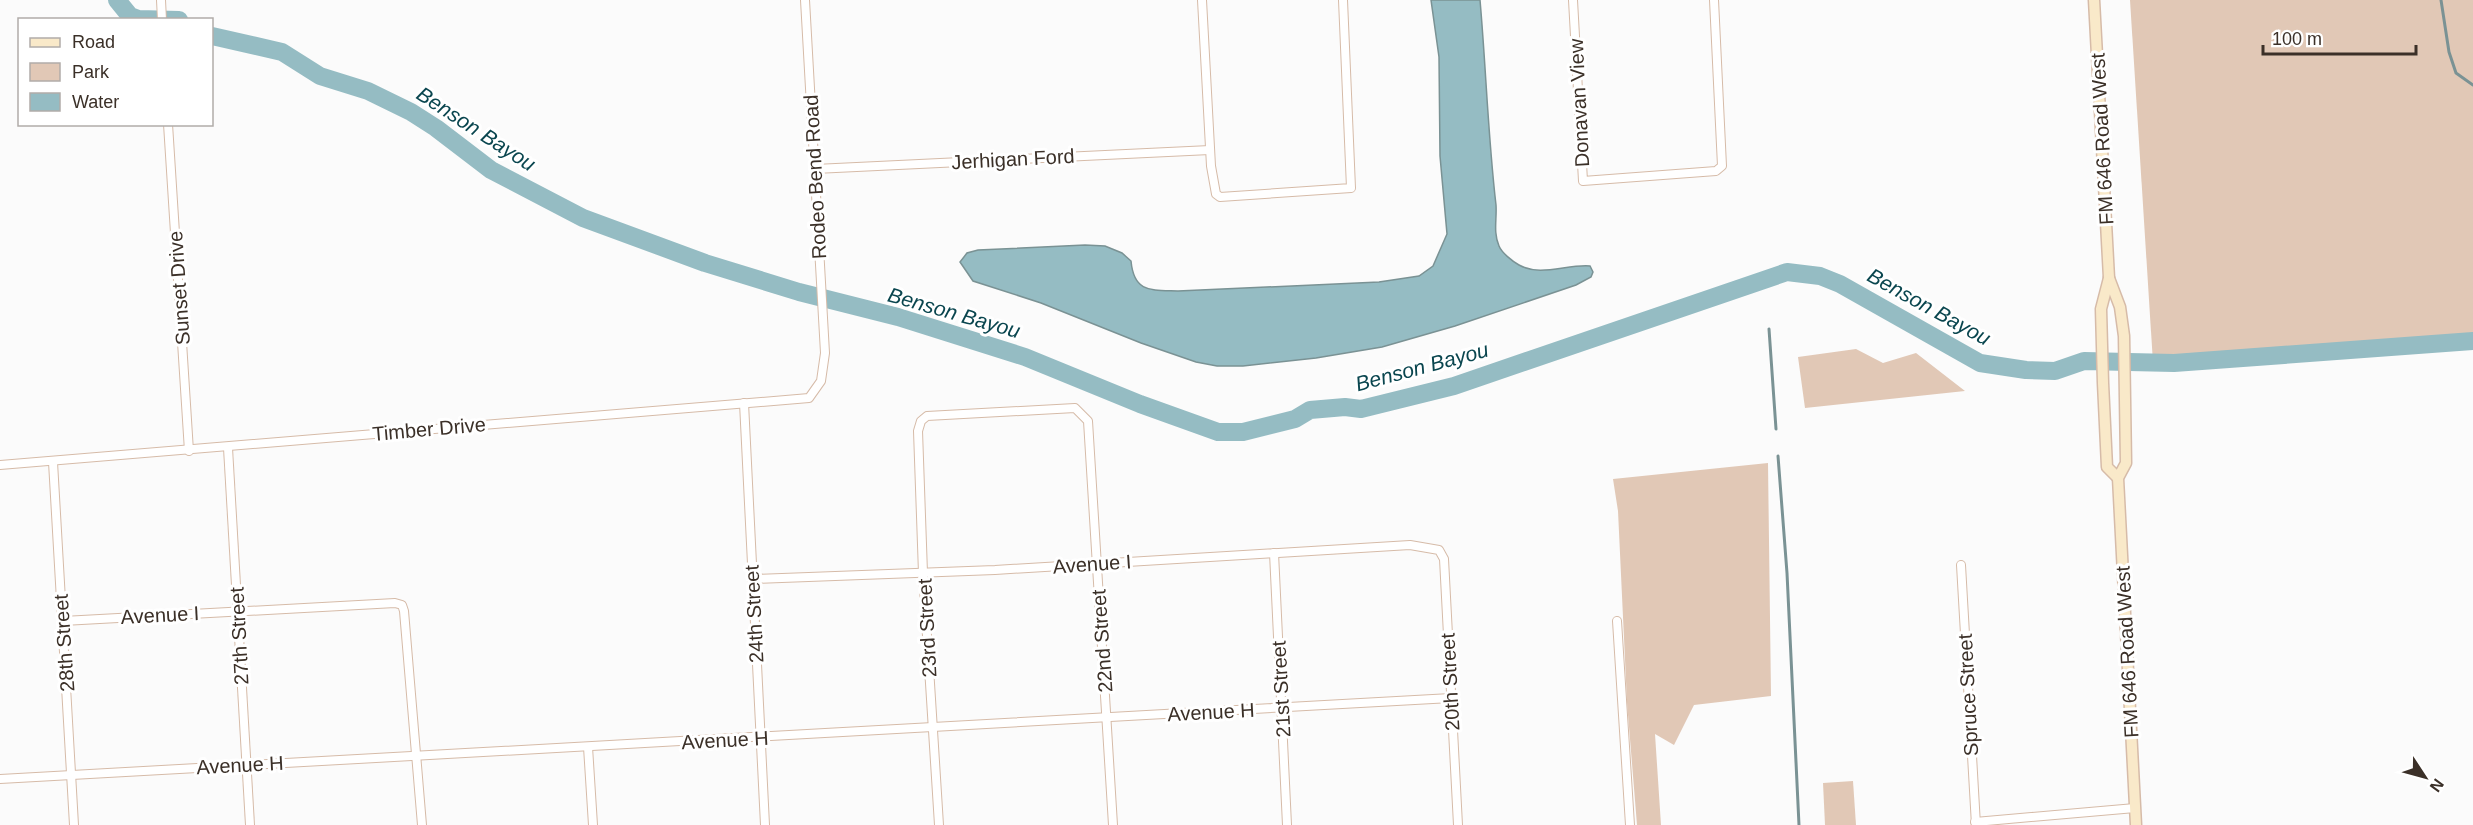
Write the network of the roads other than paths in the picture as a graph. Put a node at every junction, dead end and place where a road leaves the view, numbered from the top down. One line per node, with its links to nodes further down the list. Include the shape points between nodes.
1 (161, 0): 8 (street)
2 (805, 0): 11 (street, Rodeo Bend Road)
3 (1202, 0): 10 (street)
4 (1343, 0): 10 (street, via 1351,188 1220,197 1216,194)
5 (1572, 0): 6 (street, Donavan View, via 1583,181 1716,171 1722,166)
6 (1714, 0)
7 (2094, 0): 12 (main road, FM 646 Road West)
8 (162, 18)
9 (168, 126): 17 (street, Sunset Drive)
10 (1210, 150): 11 (street, Jerhigan Ford)
11 (815, 169): 13 (street, Rodeo Bend Road)
12 (2109, 278): 20 (main road, FM 646 Road West, via 2121,307 2124,336 2127,463); 20 (main road, FM 646 Road West, via 2101,309 2101,340 2107,466)
13 (825, 353): 14 (street, Timber Drive, via 821,381 808,398)
14 (744, 403): 16 (street, Timber Drive); 26 (street, 24th Street)
15 (918, 431): 23 (street, 22nd Street, via 927,416 1075,408 1088,421); 25 (street, 23rd Street)
16 (228, 448): 17 (street, Timber Drive); 27 (street, 27th Street)
17 (189, 451): 18 (street, Timber Drive)
18 (53, 462): 19 (street, Timber Drive); 28 (street, 28th Street)
19 (0, 465)
20 (2118, 478): 40 (main road, FM 646 Road West)
21 (1431, 548): 22 (street, Avenue I, via 1410,545); 30 (street, 20th Street, via 1439,550 1444,559)
22 (1274, 553): 23 (street, Avenue I); 31 (street, 21st Street)
23 (1097, 564): 25 (street, Avenue I); 32 (street, 22nd Street)
24 (1961, 565): 41 (street, Spruce Street)
25 (923, 573): 26 (street, Avenue I); 33 (street, 23rd Street)
26 (752, 579): 34 (street, 24th Street)
27 (237, 610): 28 (street, Avenue I); 36 (street, Avenue I, via 402,605); 37 (street, 27th Street)
28 (63, 621): 38 (street, 28th Street)
29 (1617, 621): 51 (street)
30 (1450, 698): 31 (street, Avenue H); 50 (street, 20th Street)
31 (1281, 708): 32 (street, Avenue H); 49 (street, 21st Street)
32 (1107, 718): 33 (street, Avenue H); 48 (street, 22nd Street)
33 (933, 728): 34 (street, Avenue H); 47 (street, 23rd Street)
34 (760, 738): 35 (street, Avenue H); 46 (street, 24th Street)
35 (588, 747): 36 (street, Avenue H); 45 (street)
36 (416, 756): 37 (street, Avenue H); 44 (street)
37 (247, 765): 38 (street, Avenue H); 43 (street, 27th Street)
38 (71, 775): 39 (street, Avenue H); 42 (street, 28th Street)
39 (0, 779)
40 (2135, 808): 41 (street); 52 (main road, FM 646 Road West)
41 (1975, 824)
42 (74, 825)
43 (250, 825)
44 (422, 825)
45 (593, 825)
46 (765, 825)
47 (939, 825)
48 (1113, 825)
49 (1287, 825)
50 (1458, 825)
51 (1630, 825)
52 (2136, 825)

